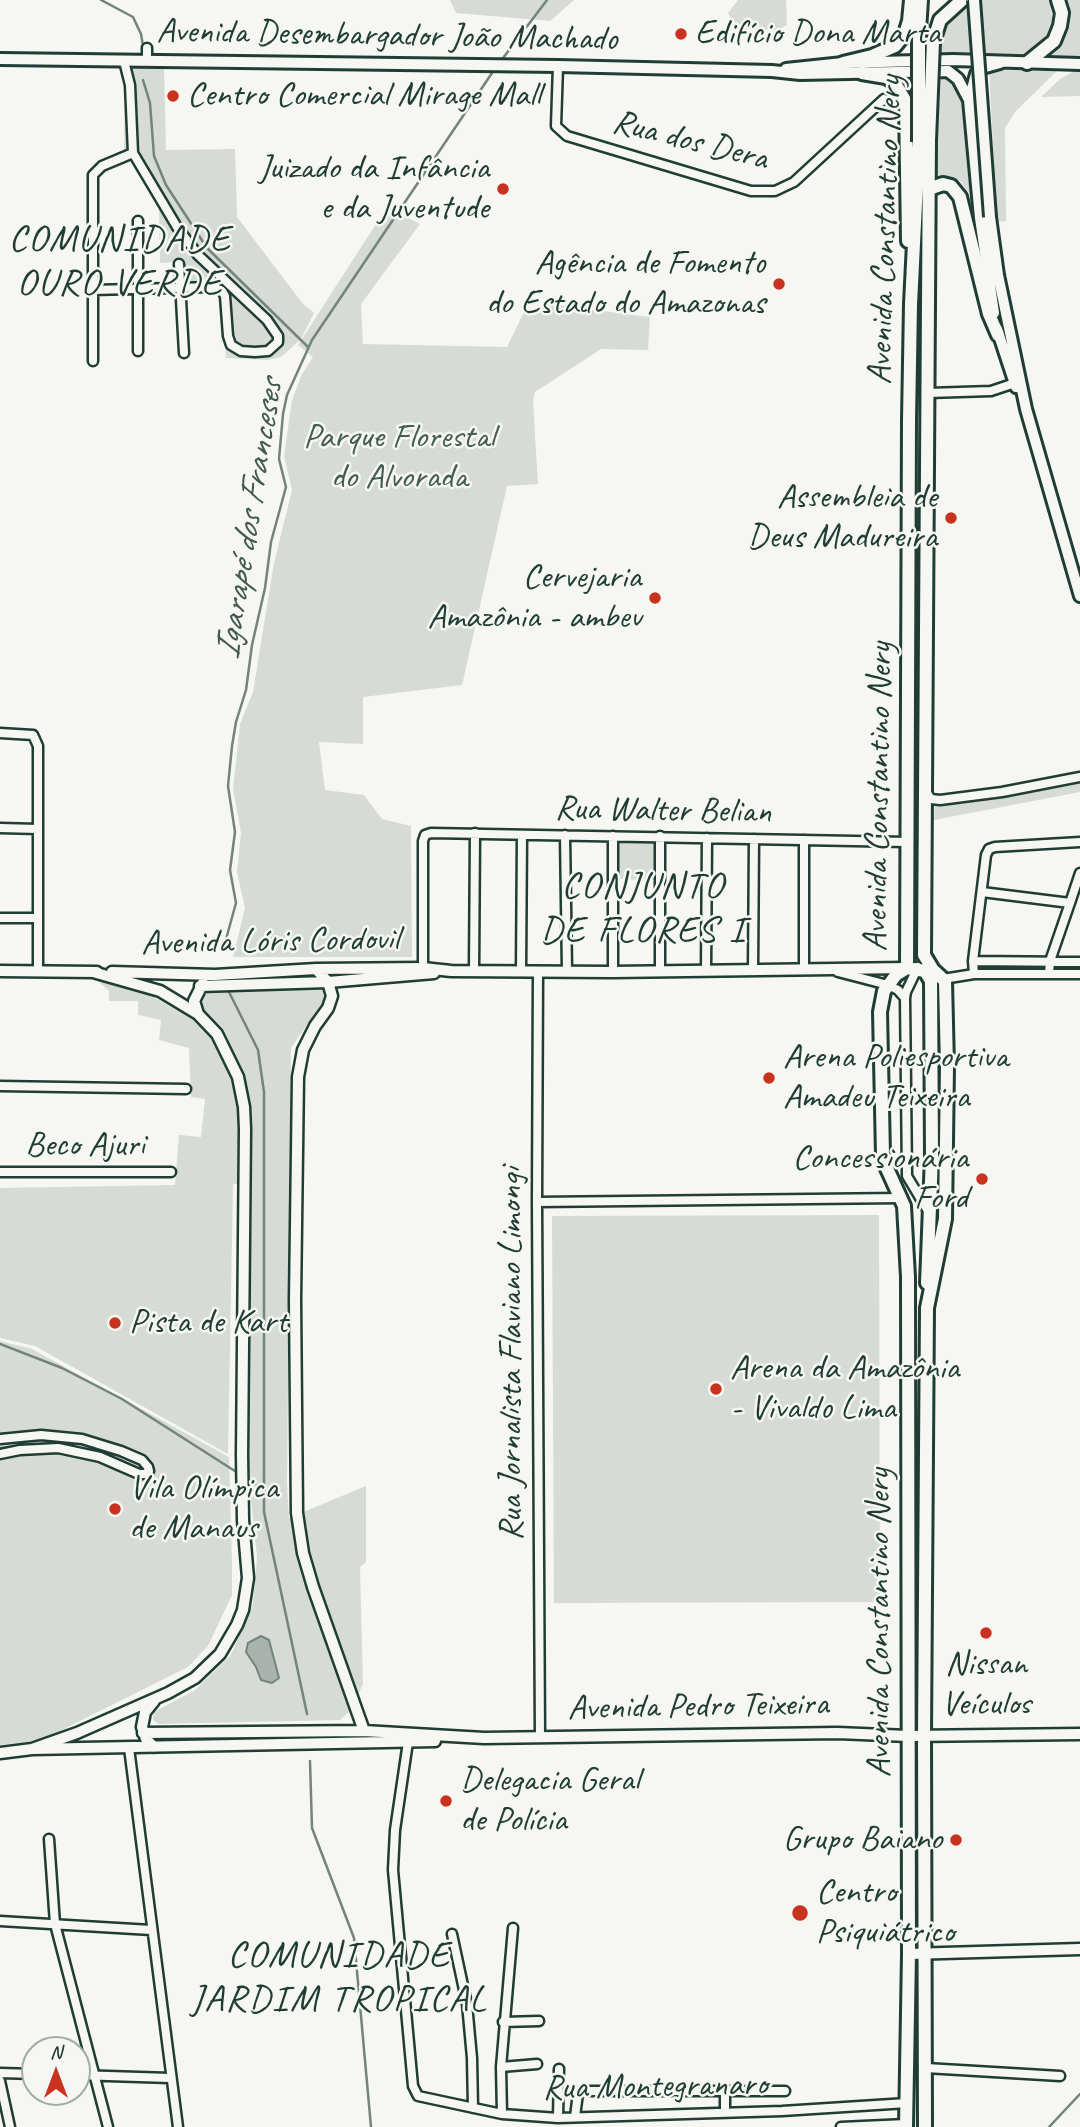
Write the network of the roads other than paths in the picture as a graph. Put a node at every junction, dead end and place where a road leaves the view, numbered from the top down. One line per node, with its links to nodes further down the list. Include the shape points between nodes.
1 (911, 0): 10 (highway, via 905,34 895,46)
2 (921, 0): 19 (highway, Avenida Constantino Nery, bridge)
3 (962, 0): 19 (highway, Avenida Constantino Nery, bridge, via 940,20 933,42)
4 (974, 0): 34 (main road, bridge, via 990,217)
5 (1058, 0): 12 (highway, via 1062,13 1054,41)
6 (147, 48): 9 (street)
7 (0, 59): 8 (main road, Avenida Desembargador João Machado)
8 (124, 61): 9 (main road, Avenida Desembargador João Machado); 20 (street, via 130,85)
9 (147, 61): 14 (main road, Avenida Desembargador João Machado)
10 (844, 63): 11 (main road, Avenida Desembargador João Machado); 15 (main road, Avenida Desembargador João Machado)
11 (1000, 63): 12 (main road, Avenida Desembargador João Machado); 18 (main road, via 976,74)
12 (1027, 63): 13 (main road, Avenida Desembargador João Machado)
13 (1080, 64)
14 (558, 66): 15 (main road, Avenida Desembargador João Machado); 17 (street, Rua dos Dera, via 555,115 560,132 751,191 775,191 794,182)
15 (772, 71): 16 (main road, Avenida Desembargador João Machado)
16 (862, 73): 18 (main road, Avenida Desembargador João Machado, via 948,71); 29 (highway, via 895,83 906,102)
17 (884, 99)
18 (969, 100): 30 (main road, via 981,231)
19 (924, 141): 21 (highway, Avenida Constantino Nery); 29 (highway, Avenida Constantino Nery)
20 (133, 153): 24 (street, via 177,227); 27 (street, via 102,166 93,175)
21 (929, 189): 30 (highway, via 951,186 960,197); 35 (highway, Avenida Constantino Nery)
22 (138, 221): 28 (street)
23 (179, 264): 26 (street)
24 (219, 275): 25 (street); 25 (street, via 267,320 278,336 274,347 255,352 232,345 225,296)
25 (214, 287): 26 (street)
26 (181, 288): 28 (street); 32 (street)
27 (92, 290): 28 (street); 33 (street)
28 (137, 290): 31 (street)
29 (911, 304): 50 (highway, Avenida Constantino Nery)
30 (998, 335): 34 (main road)
31 (138, 351)
32 (184, 353)
33 (93, 361)
34 (1017, 382): 35 (street, via 991,391); 36 (main road)
35 (928, 393): 39 (highway, Avenida Constantino Nery)
36 (1080, 596)
37 (0, 733): 41 (street, via 35,736)
38 (1080, 777): 39 (street, via 940,800)
39 (927, 793): 57 (highway, Avenida Constantino Nery)
40 (0, 828): 41 (street)
41 (38, 829): 56 (street)
42 (475, 833): 43 (street, Rua Walter Belian); 68 (street, Rua Walter Belian, via 425,835); 69 (street)
43 (522, 835): 44 (street, Rua Walter Belian); 70 (street)
44 (565, 835): 45 (street, Rua Walter Belian); 72 (street)
45 (613, 836): 46 (street, Rua Walter Belian); 76 (street)
46 (660, 836): 47 (street, Rua Walter Belian); 73 (street)
47 (707, 838): 48 (street, Rua Walter Belian); 74 (street)
48 (754, 839): 49 (street, Rua Walter Belian); 65 (street)
49 (804, 839): 50 (street, Rua Walter Belian); 63 (street)
50 (907, 842): 61 (highway, Avenida Constantino Nery)
51 (1080, 842): 53 (street, via 995,846 986,855)
52 (1080, 874): 54 (street)
53 (982, 892): 54 (street); 58 (street)
54 (1070, 903): 59 (street)
55 (0, 918): 56 (street)
56 (38, 918): 67 (street)
57 (924, 955): 61 (street); 81 (highway)
58 (973, 961): 59 (street); 77 (street)
59 (1050, 961): 60 (street); 78 (street)
60 (1080, 962)
61 (912, 968): 64 (street, Avenida Lóris Cordovil); 83 (highway, Avenida Constantino Nery, via 896,975); 85 (street); 93 (highway, via 925,971 931,981)
62 (316, 969): 68 (street, Avenida Lóris Cordovil); 80 (street, Avenida Lóris Cordovil); 82 (street)
63 (804, 969): 64 (street, Avenida Lóris Cordovil); 65 (street, Avenida Lóris Cordovil)
64 (822, 969): 83 (street, Avenida Lóris Cordovil)
65 (753, 970): 74 (street, Avenida Lóris Cordovil)
66 (0, 971): 67 (street)
67 (38, 971): 75 (street)
68 (423, 971): 69 (street, Avenida Lóris Cordovil); 82 (street, Avenida Lóris Cordovil)
69 (474, 971): 70 (street, Avenida Lóris Cordovil)
70 (521, 971): 71 (street, Avenida Lóris Cordovil)
71 (538, 971): 72 (street, Avenida Lóris Cordovil); 92 (street, Rua Jornalista Flaviano Limongi)
72 (567, 971): 76 (street, Avenida Lóris Cordovil)
73 (660, 971): 74 (street, Avenida Lóris Cordovil); 76 (street, Avenida Lóris Cordovil)
74 (706, 971)
75 (93, 972): 80 (street, Avenida Lóris Cordovil); 86 (street, via 160,991)
76 (613, 972)
77 (974, 974): 78 (street); 81 (street)
78 (1049, 974): 79 (street)
79 (1080, 974)
80 (215, 975): 84 (street)
81 (943, 979): 94 (highway, Avenida Constantino Nery, via 945,1219)
82 (328, 982): 84 (street, Avenida Lóris Cordovil); 101 (street, via 331,1002 309,1038 298,1077 297,1513 313,1587)
83 (888, 985): 85 (street, Avenida Lóris Cordovil); 91 (highway, Avenida Constantino Nery, via 880,1012 883,1155)
84 (200, 986): 86 (street, via 194,1001)
85 (905, 998): 93 (street, via 907,1176)
86 (198, 1014): 99 (street, via 226,1050 244,1107 242,1505 248,1578 243,1611 220,1654 195,1678)
87 (0, 1086): 88 (street)
88 (186, 1089)
89 (0, 1172): 90 (street, Beco Ajuri)
90 (171, 1172)
91 (901, 1198): 92 (street); 105 (highway, Avenida Constantino Nery, via 908,1277)
92 (537, 1202): 106 (street, Rua Jornalista Flaviano Limongi)
93 (928, 1210): 94 (highway)
94 (927, 1308): 104 (highway, Avenida Constantino Nery)
95 (17, 1437): 96 (street); 97 (street); 97 (street, via 82,1439 142,1461 149,1471 139,1474 78,1451)
96 (0, 1439)
97 (20, 1450): 98 (street)
98 (0, 1454)
99 (157, 1698): 102 (street, via 145,1713); 112 (street)
100 (347, 1730): 101 (street, Avenida Pedro Teixeira); 102 (street, Avenida Pedro Teixeira); 109 (street)
101 (364, 1731): 107 (street, Avenida Pedro Teixeira)
102 (143, 1733): 111 (street)
103 (1080, 1734): 104 (street, Avenida Pedro Teixeira)
104 (924, 1735): 105 (street, Avenida Pedro Teixeira); 121 (highway, Avenida Constantino Nery)
105 (908, 1736): 106 (street, Avenida Pedro Teixeira); 122 (highway, Avenida Constantino Nery)
106 (540, 1737): 107 (street, Avenida Pedro Teixeira)
107 (484, 1738): 108 (street, Avenida Pedro Teixeira)
108 (408, 1742): 109 (street, Avenida Pedro Teixeira); 139 (street, Rua Montegranaro, via 393,1870 413,2086 425,2100)
109 (336, 1745): 111 (street, Avenida Pedro Teixeira)
110 (129, 1748): 111 (street, Avenida Pedro Teixeira); 112 (street, Avenida Pedro Teixeira); 118 (street)
111 (154, 1748)
112 (32, 1749): 113 (street, Avenida Pedro Teixeira)
113 (0, 1753)
114 (49, 1839): 116 (street)
115 (0, 1921): 116 (street)
116 (55, 1924): 118 (street); 132 (street)
117 (513, 1928): 124 (street)
118 (151, 1930): 134 (street)
119 (452, 1934): 139 (street, via 467,2004)
120 (1080, 1950): 121 (street)
121 (926, 1952): 122 (street); 127 (highway, Avenida Constantino Nery)
122 (909, 1954): 138 (highway, Avenida Constantino Nery)
123 (539, 2021): 124 (street)
124 (503, 2022): 126 (street)
125 (537, 2064): 126 (street)
126 (500, 2067): 141 (street)
127 (926, 2068): 133 (street); 149 (highway, Avenida Constantino Nery)
128 (559, 2069): 143 (street)
129 (0, 2073): 130 (street)
130 (21, 2074)
131 (91, 2076): 132 (street)
132 (94, 2076): 134 (street); 146 (street)
133 (1060, 2076)
134 (170, 2078): 147 (street)
135 (0, 2081): 145 (street)
136 (725, 2090): 137 (street); 140 (street); 142 (street, via 583,2091 578,2093)
137 (785, 2091)
138 (907, 2103): 140 (street, Rua Montegranaro); 144 (highway, Avenida Constantino Nery)
139 (473, 2108): 141 (street, Rua Montegranaro)
140 (725, 2112): 142 (street, Rua Montegranaro)
141 (502, 2114): 143 (street, Rua Montegranaro)
142 (575, 2117): 143 (street, Rua Montegranaro)
143 (558, 2118)
144 (906, 2125): 148 (street)
145 (10, 2127)
146 (108, 2127)
147 (178, 2127)
148 (841, 2127)
149 (925, 2127)

